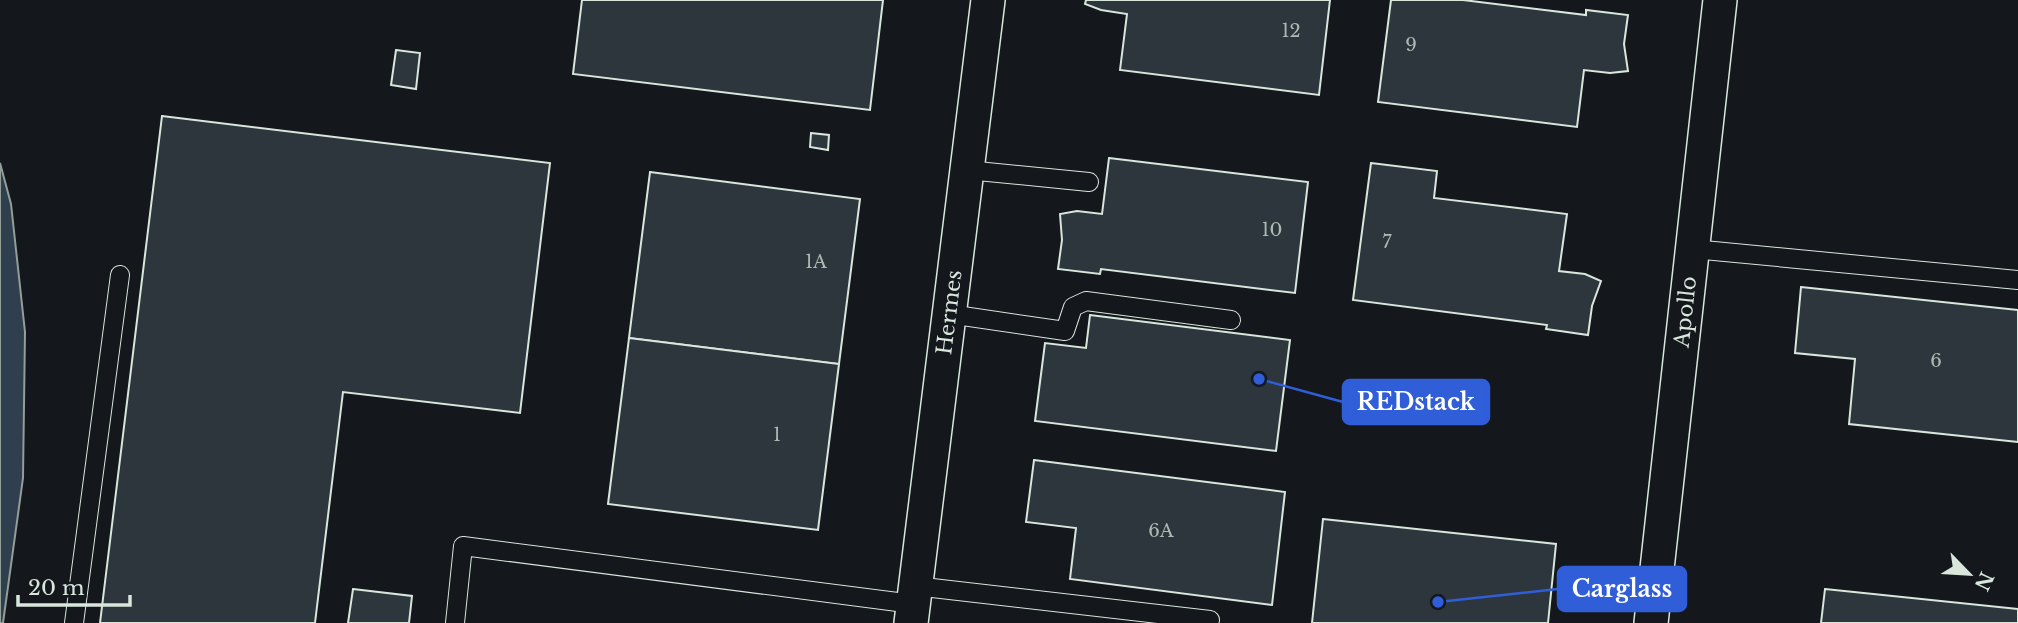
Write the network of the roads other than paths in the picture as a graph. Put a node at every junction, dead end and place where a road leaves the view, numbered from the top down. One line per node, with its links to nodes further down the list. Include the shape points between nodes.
1 (988, 0): 3 (street, Hermes)
2 (1720, 0): 5 (street, Apollo)
3 (967, 170): 4 (lane); 8 (street, Hermes)
4 (1089, 182)
5 (1692, 249): 7 (lane); 14 (street, Apollo)
6 (120, 275): 12 (lane)
7 (2018, 280)
8 (949, 314): 9 (lane, via 1065,331 1073,307 1086,301); 10 (street, Hermes)
9 (1231, 320)
10 (913, 604): 11 (lane); 13 (lane, via 463,546)
11 (1210, 620)
12 (74, 623)
13 (455, 623)
14 (1651, 623)

